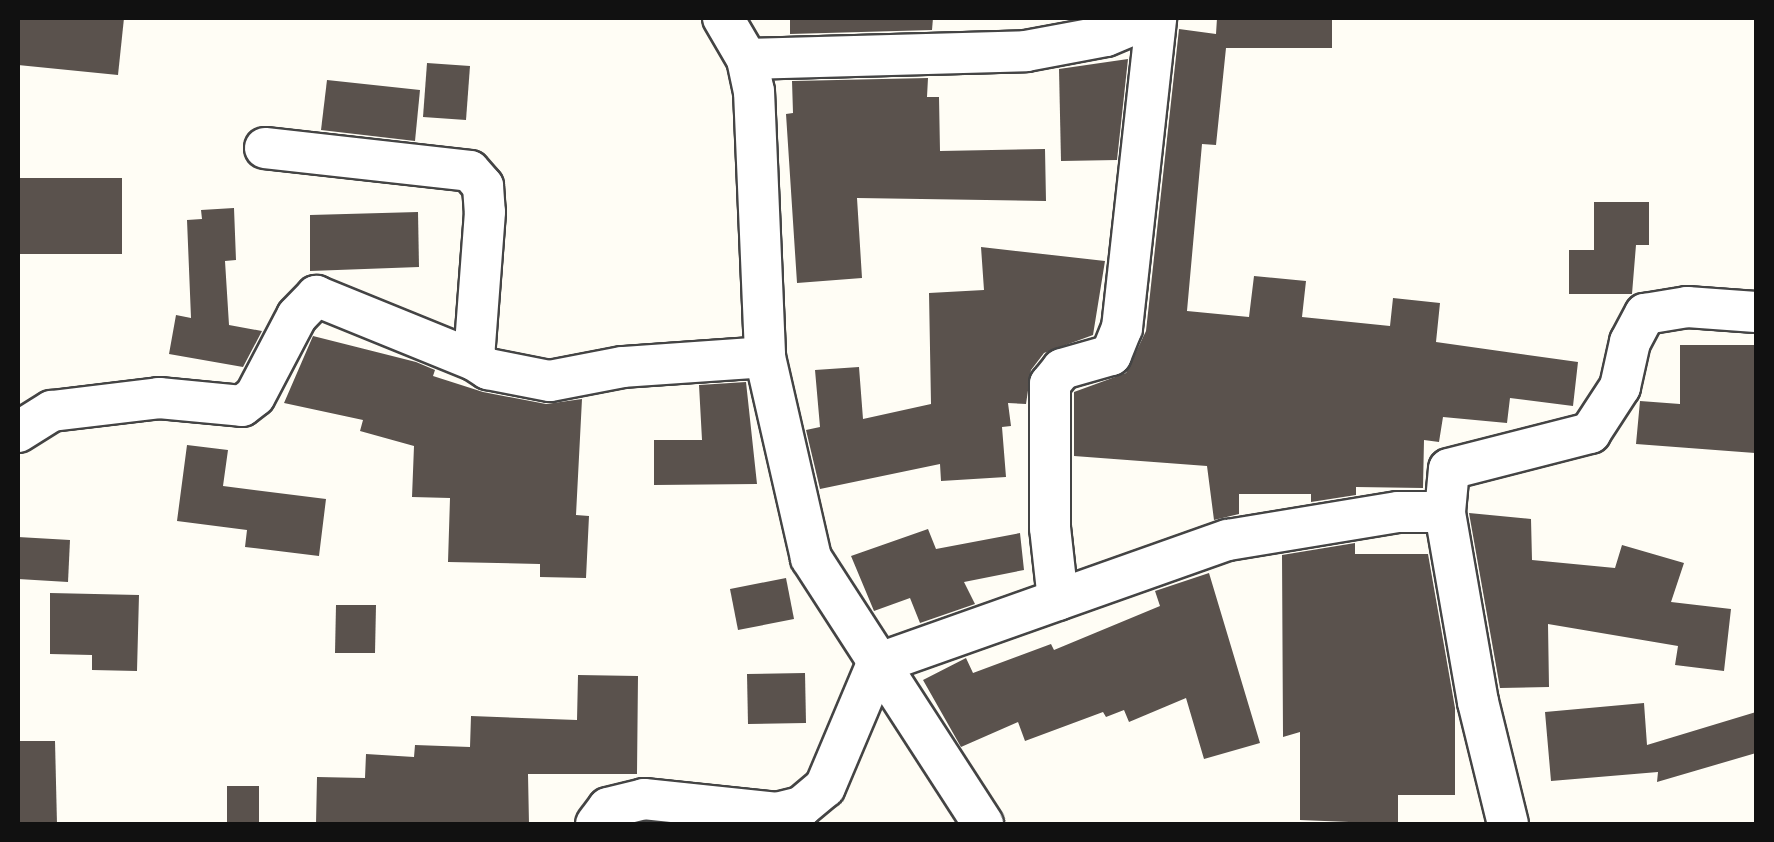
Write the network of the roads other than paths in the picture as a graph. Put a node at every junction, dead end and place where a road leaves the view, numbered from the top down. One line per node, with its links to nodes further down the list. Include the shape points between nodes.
1 (723, 18): 3 (street)
2 (1153, 18): 3 (street, via 1106,36 1026,51); 10 (street, via 1122,328 1111,355 1062,368 1050,384 1050,528)
3 (747, 59): 6 (street, via 754,91)
4 (265, 148): 7 (street, via 470,171 483,186 486,212)
5 (1756, 312): 9 (street, via 1687,307 1645,314 1630,342 1620,388 1597,426 1580,438 1456,462 1449,468)
6 (765, 357): 7 (street, via 623,367 550,381 517,378); 11 (street, via 811,558)
7 (474, 360): 8 (street, via 316,296 296,316 255,396 242,406 160,398 70,408)
8 (18, 432)
9 (1445, 512): 10 (street, via 1398,512 1228,540); 14 (street, via 1478,702)
10 (1058, 600): 11 (street)
11 (877, 664): 12 (street, via 825,787 801,806 777,814 644,799 608,808); 13 (street)
12 (596, 824)
13 (983, 824)
14 (1508, 824)

